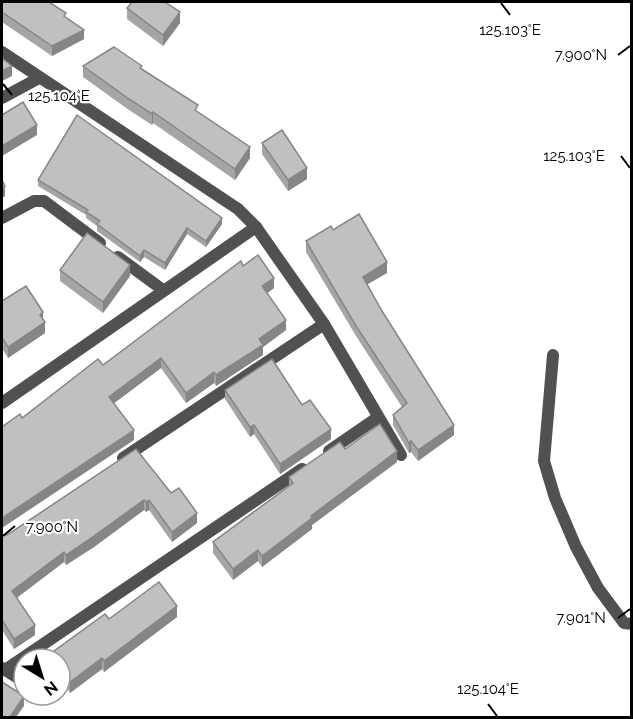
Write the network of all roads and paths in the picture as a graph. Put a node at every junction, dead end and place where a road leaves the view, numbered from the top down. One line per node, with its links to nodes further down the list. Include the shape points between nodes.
1 (2, 52): 2 (street)
2 (39, 78): 3 (street); 5 (street, via 238,209)
3 (2, 98)
4 (2, 218): 6 (street, via 34,201 44,201)
5 (256, 227): 6 (street); 7 (street)
6 (163, 290): 9 (street)
7 (324, 324): 10 (street); 12 (street)
8 (553, 355): 13 (street, via 544,461 555,498 598,588 624,623)
9 (2, 403)
10 (377, 418): 11 (street); 14 (street)
11 (401, 455)
12 (109, 467)
13 (632, 624)
14 (3, 669)

